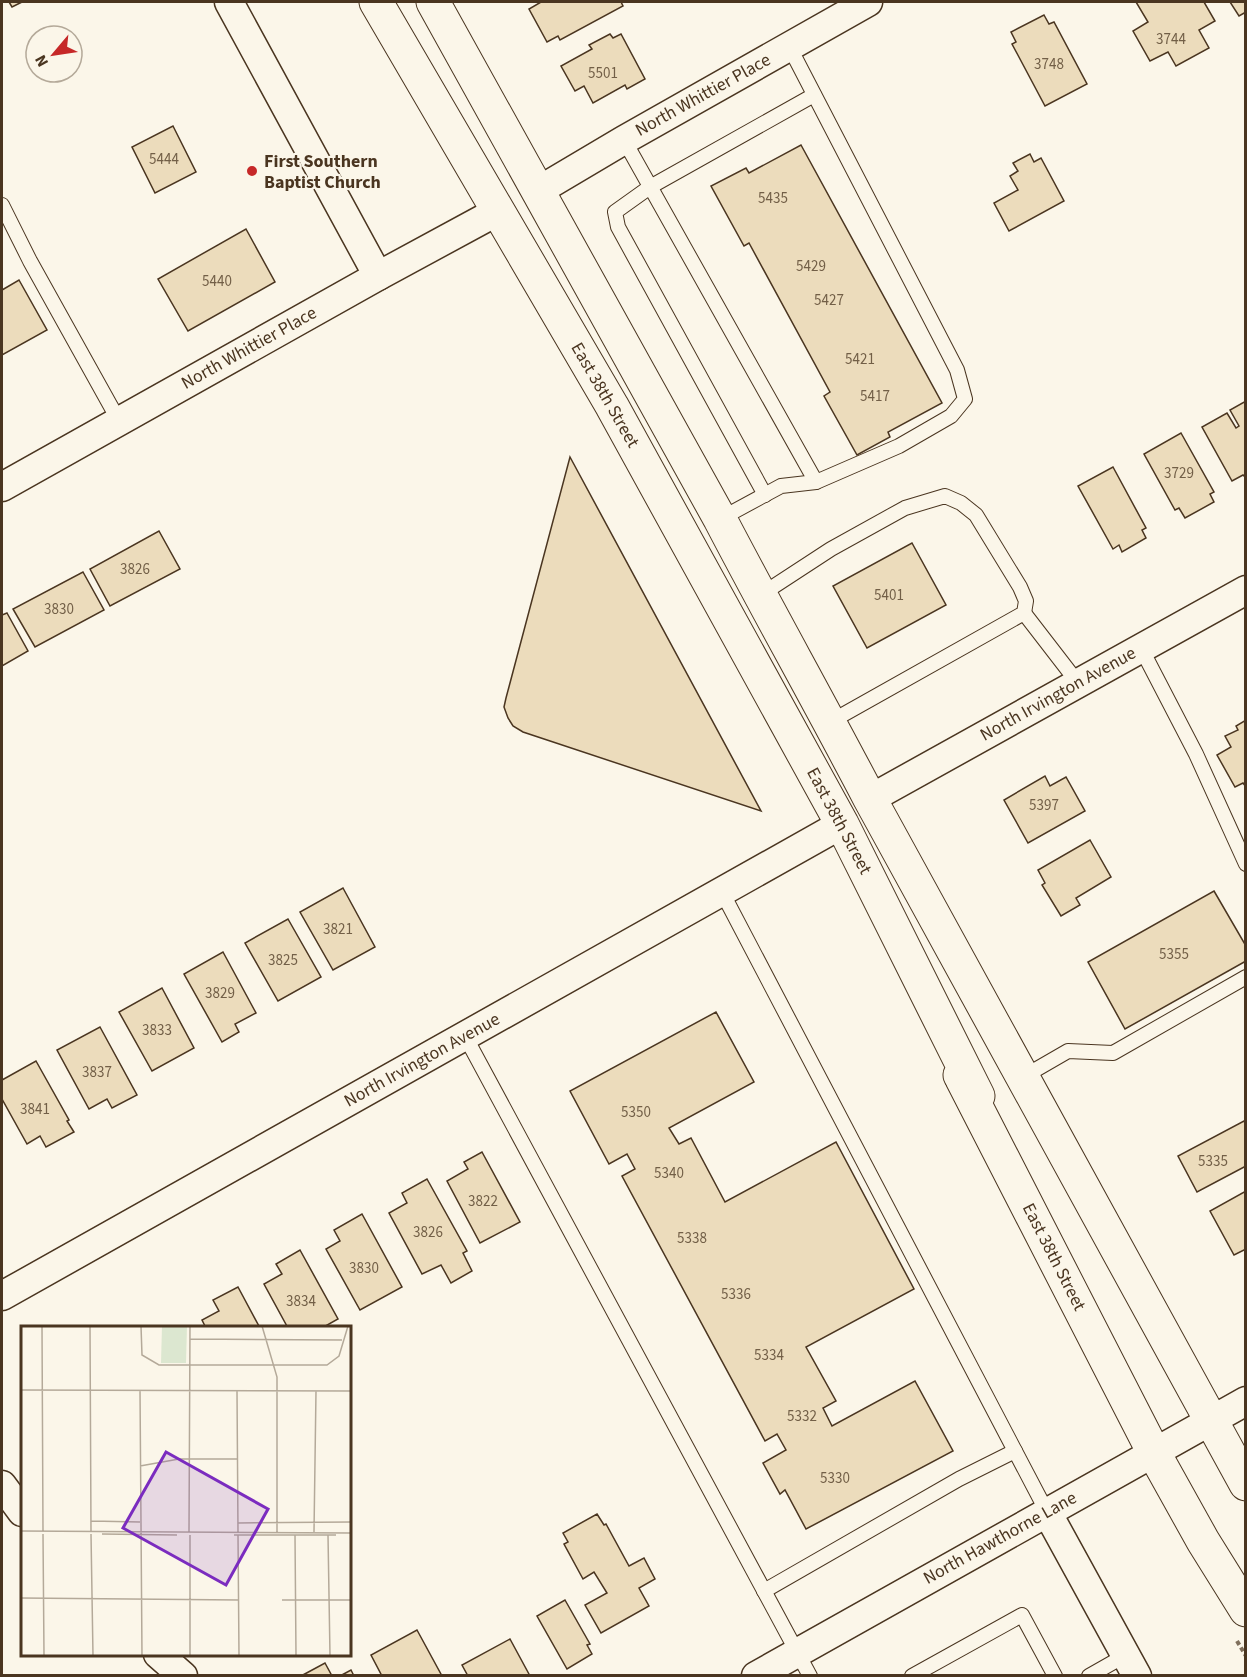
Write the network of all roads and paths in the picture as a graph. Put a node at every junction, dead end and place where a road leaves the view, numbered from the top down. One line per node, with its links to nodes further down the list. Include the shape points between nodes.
1 (230, 2): 12 (street)
2 (376, 2): 11 (main road, East 38th Street)
3 (433, 2): 9 (main road)
4 (868, 2): 5 (street, North Whittier Place)
5 (789, 46): 6 (lane); 7 (street, North Whittier Place)
6 (814, 95): 8 (lane); 14 (lane, via 957,370 965,399 951,416 899,446)
7 (624, 140): 8 (lane); 9 (street, North Whittier Place)
8 (650, 188): 14 (lane); 16 (lane, via 615,212 618,227)
9 (538, 191): 17 (main road)
10 (2, 205): 13 (lane)
11 (498, 211): 12 (street, North Whittier Place); 25 (main road, East 38th Street, via 612,406)
12 (378, 276): 13 (street, North Whittier Place)
13 (119, 421): 15 (street, North Whittier Place)
14 (816, 482): 16 (lane, via 781,486)
15 (2, 487)
16 (765, 495): 17 (lane)
17 (720, 519): 19 (main road)
18 (1245, 590): 21 (street, North Irvington Avenue)
19 (759, 596): 20 (lane, via 831,549 905,508 945,496 976,515 1020,587 1026,601); 23 (main road)
20 (1024, 613): 22 (lane); 23 (lane)
21 (1141, 648): 22 (street, North Irvington Avenue); 26 (lane, via 1196,754)
22 (1078, 683): 24 (street, North Irvington Avenue)
23 (830, 722): 24 (main road)
24 (870, 799): 30 (main road)
25 (842, 825): 27 (street, North Irvington Avenue); 35 (main road, East 38th Street, via 978,1096 960,1075)
26 (1245, 864)
27 (722, 892): 29 (street, North Irvington Avenue); 34 (lane)
28 (1245, 977): 30 (lane, via 1113,1053 1068,1051)
29 (465, 1036): 31 (street, North Irvington Avenue); 40 (lane)
30 (1023, 1077): 33 (main road)
31 (2, 1296)
32 (1245, 1401): 33 (street, North Hawthorne Lane)
33 (1211, 1422): 35 (street, North Hawthorne Lane); 36 (main road)
34 (1015, 1451): 39 (lane); 40 (lane, via 958,1479)
35 (1154, 1453): 39 (street, North Hawthorne Lane); 41 (main road, East 38th Street)
36 (1245, 1484)
37 (2, 1485): 38 (street)
38 (21, 1511)
39 (1047, 1512): 43 (street, North Hawthorne Lane); 44 (street)
40 (764, 1590): 43 (lane)
41 (1245, 1610)
42 (160, 1656): 45 (street)
43 (804, 1664): 46 (street, North Hawthorne Lane)
44 (1132, 1665): 49 (lane)
45 (183, 1676)
46 (756, 1676)
47 (912, 1676): 48 (lane, via 1022,1616)
48 (1055, 1676)
49 (1089, 1676)

